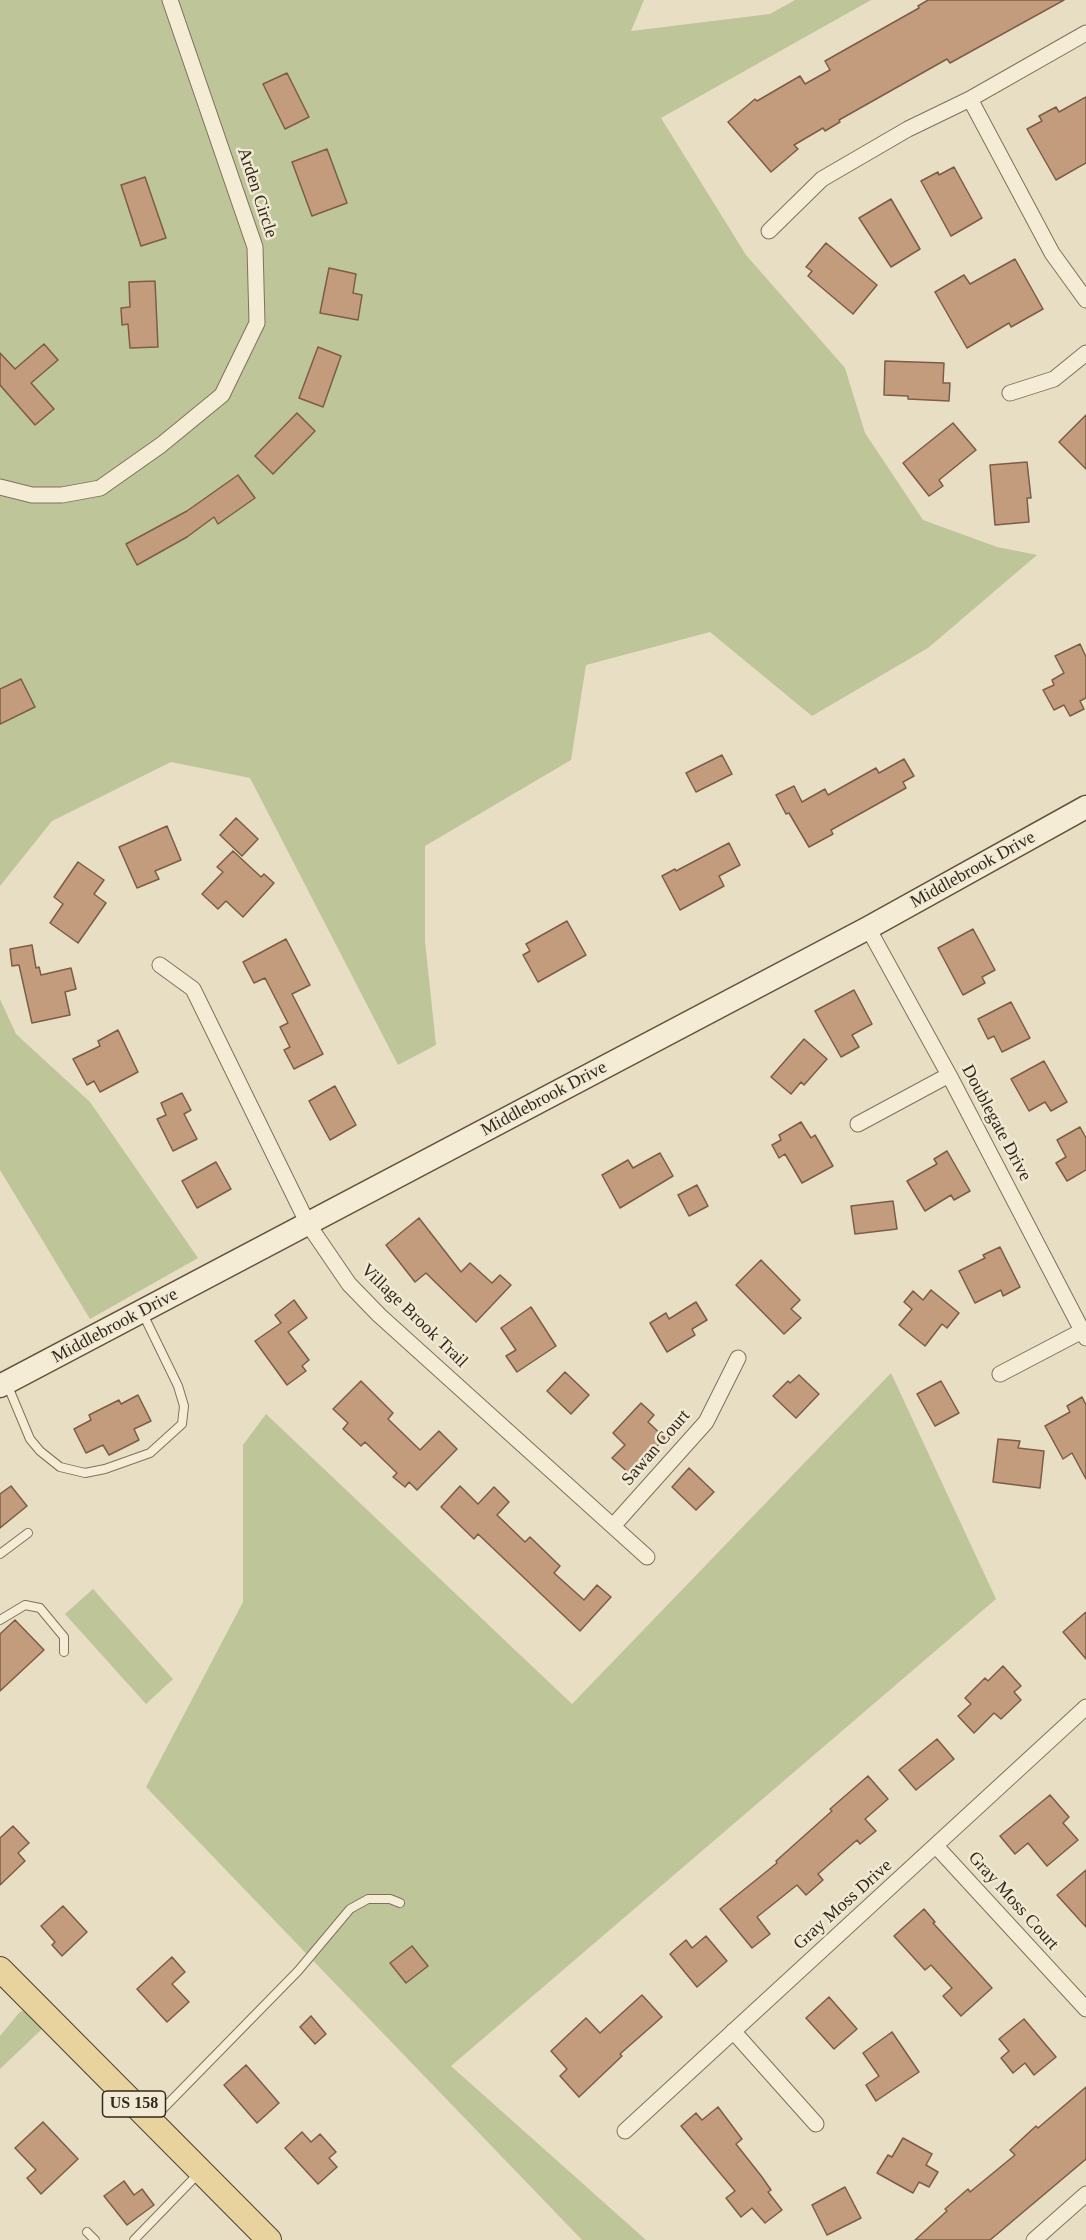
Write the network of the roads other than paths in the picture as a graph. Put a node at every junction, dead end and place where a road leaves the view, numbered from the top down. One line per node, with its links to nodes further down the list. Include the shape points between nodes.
1 (170, 0): 8 (street, Arden Circle, via 255,248 257,323 222,395 100,488 62,495 32,495)
2 (1086, 33): 3 (street)
3 (970, 99): 4 (street, via 908,129 822,179); 5 (street, via 1052,253)
4 (769, 231)
5 (1086, 300)
6 (1086, 353): 7 (street, via 1054,380)
7 (1010, 393)
8 (0, 487)
9 (1086, 807): 10 (street, Middlebrook Drive)
10 (868, 928): 12 (street, Doublegate Drive); 14 (street, Middlebrook Drive)
11 (160, 965): 14 (street, Village Brook Trail, via 192,989)
12 (949, 1075): 13 (street); 16 (street, Doublegate Drive)
13 (858, 1124)
14 (308, 1224): 15 (street, Middlebrook Drive); 20 (street, Village Brook Trail, via 349,1284 380,1315)
15 (142, 1312): 19 (street, Middlebrook Drive); 19 (lane, via 178,1386 184,1407 182,1424 150,1453 84,1473 60,1467 30,1439)
16 (1084, 1334): 18 (street)
17 (738, 1358): 20 (street, Sawan Court, via 706,1422)
18 (1000, 1374)
19 (3, 1384)
20 (613, 1526): 23 (street, Village Brook Trail)
21 (28, 1533): 22 (lane)
22 (0, 1554)
23 (647, 1557)
24 (0, 1620): 25 (lane, via 25,1605 40,1608 64,1637)
25 (64, 1652)
26 (1086, 1707): 27 (street, Gray Moss Drive)
27 (936, 1846): 30 (street, Gray Moss Court); 31 (street, Gray Moss Drive)
28 (400, 1903): 32 (lane, via 368,1899 350,1909 298,1971)
29 (0, 1969): 32 (main road, US 158)
30 (1086, 2009)
31 (733, 2031): 33 (street); 34 (street, Gray Moss Drive)
32 (151, 2121): 35 (main road, US 158)
33 (816, 2124)
34 (625, 2131)
35 (201, 2171): 38 (main road, US 158); 40 (lane)
36 (1086, 2194): 41 (street)
37 (87, 2232): 39 (lane)
38 (262, 2236)
39 (95, 2240)
40 (134, 2240)
41 (1034, 2240)

